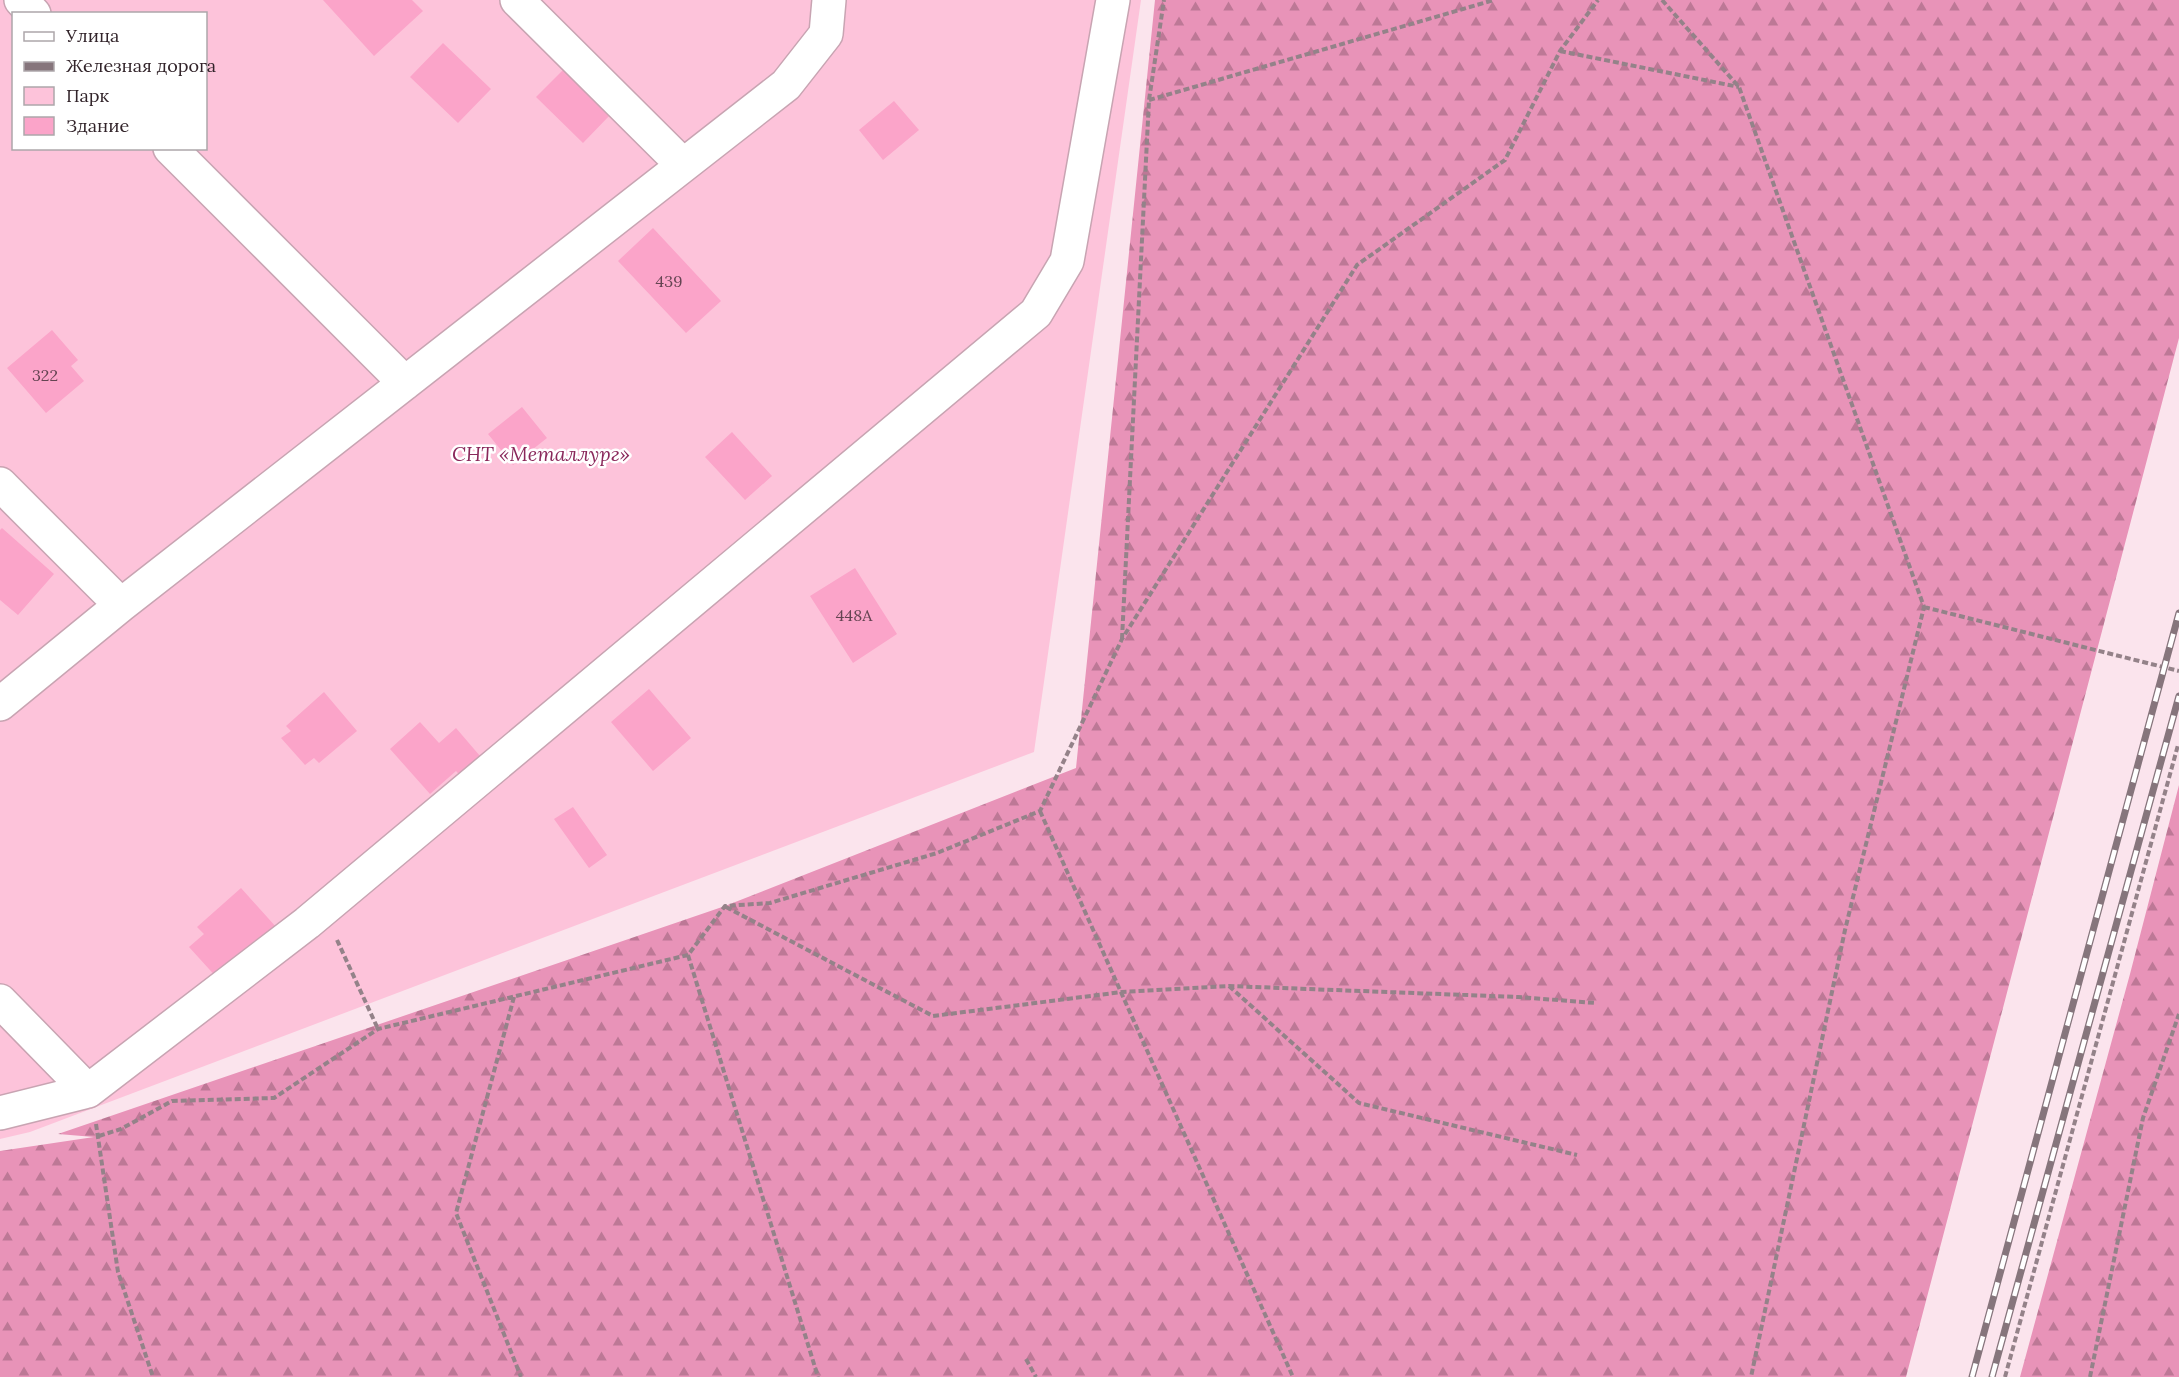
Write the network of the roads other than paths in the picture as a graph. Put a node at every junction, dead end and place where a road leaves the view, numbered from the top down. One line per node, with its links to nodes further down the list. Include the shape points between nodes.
1 (21, 0): 5 (street)
2 (517, 0): 7 (street)
3 (829, 0): 7 (street, via 826,34 786,85)
4 (1113, 0): 13 (street, via 1067,261 1036,313 323,910)
5 (32, 12)
6 (172, 150): 8 (street)
7 (683, 165): 8 (street)
8 (405, 383): 10 (street)
9 (0, 484): 10 (street)
10 (121, 605): 11 (street)
11 (0, 704)
12 (0, 1001): 13 (street)
13 (87, 1091): 14 (street)
14 (0, 1113)

